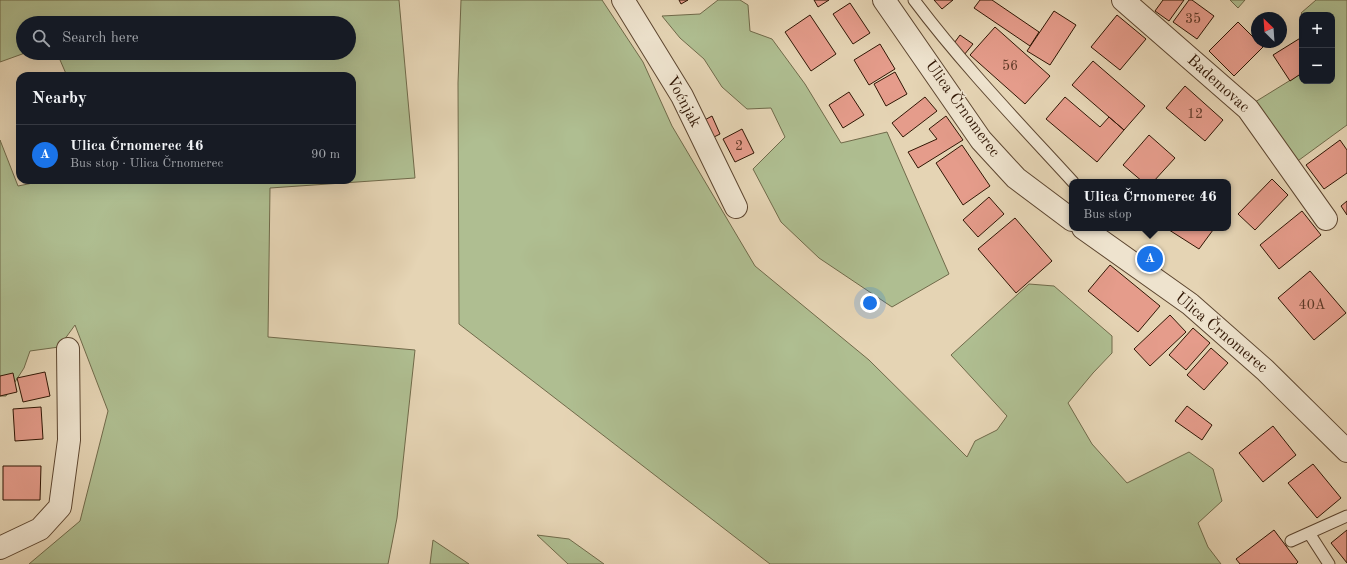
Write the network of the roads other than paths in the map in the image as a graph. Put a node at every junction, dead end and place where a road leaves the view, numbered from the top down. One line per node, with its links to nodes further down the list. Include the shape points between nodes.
1 (623, 0): 6 (street, Voćnjak, via 682,96)
2 (884, 0): 7 (street, Ulica Črnomerec, via 981,140 1016,178)
3 (914, 0): 5 (lane, via 932,25)
4 (1123, 0): 8 (street, Bademovac, via 1248,109)
5 (1070, 179)
6 (736, 207)
7 (1069, 218)
8 (1326, 219)
9 (1091, 231): 10 (street, Ulica Črnomerec)
10 (1102, 235): 12 (street, Ulica Črnomerec, via 1190,304 1265,370)
11 (68, 349): 16 (street, via 69,440 60,506 40,529)
12 (1347, 451)
13 (1347, 516): 14 (lane)
14 (1309, 533): 15 (lane); 17 (lane)
15 (1291, 541)
16 (0, 548)
17 (1329, 564)

